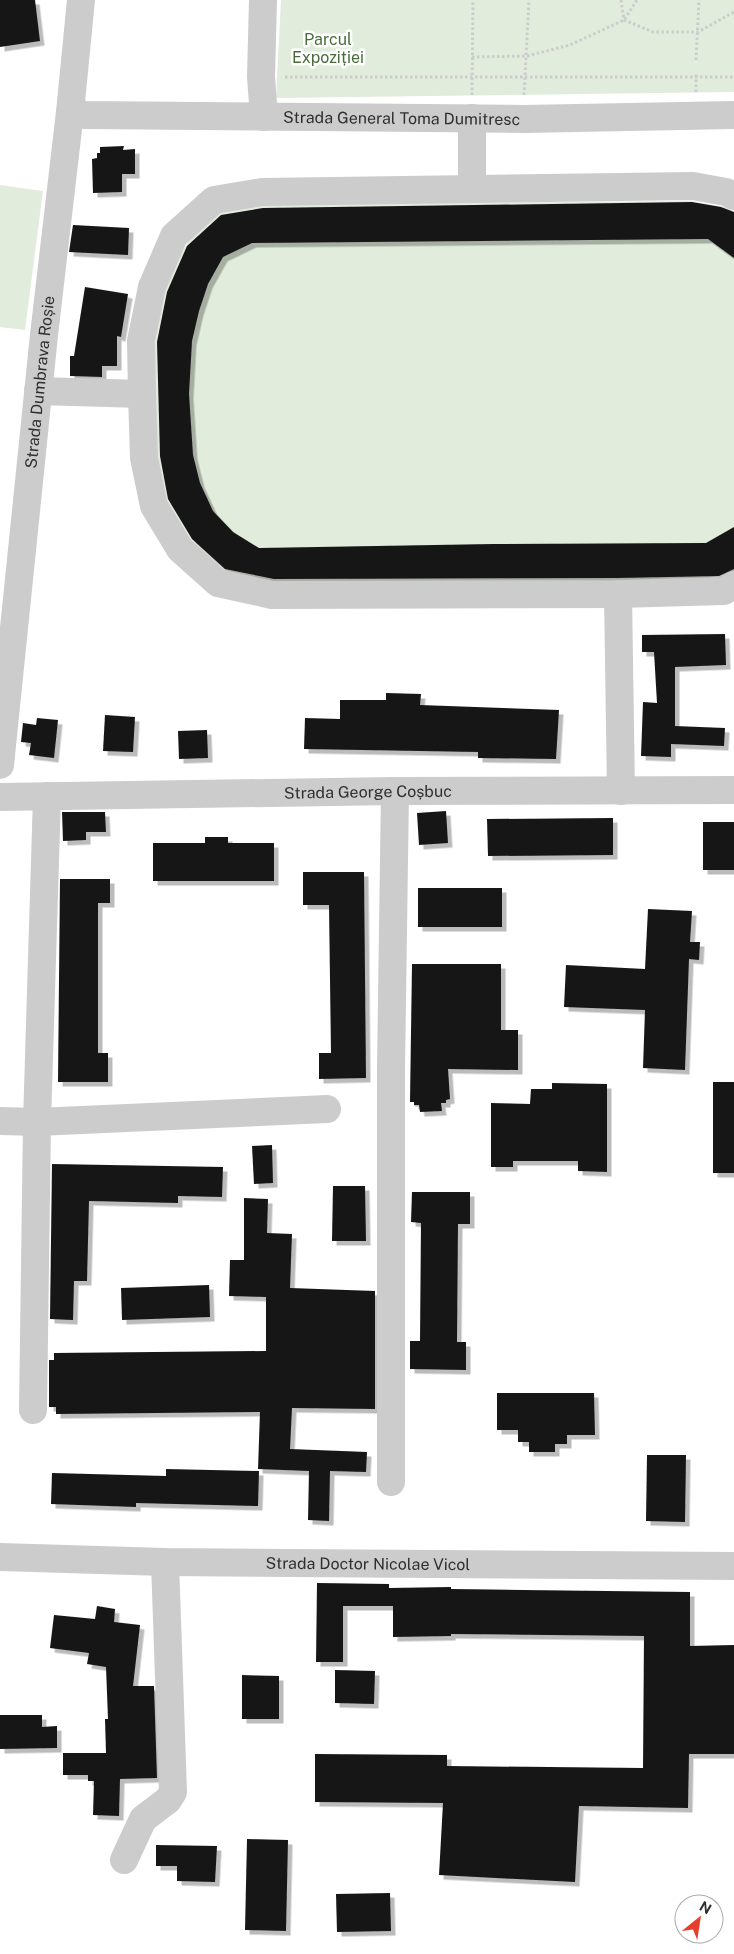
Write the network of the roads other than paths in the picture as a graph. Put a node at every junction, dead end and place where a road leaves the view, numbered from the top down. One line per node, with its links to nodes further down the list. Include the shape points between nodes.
1 (81, 0): 3 (street, Strada Dumbrava Roșie)
2 (263, 0): 5 (street, via 261,77)
3 (70, 112): 5 (street, Strada General Toma Dumitresc, via 85,115); 9 (street, Strada Dumbrava Roșie)
4 (734, 115): 6 (street, Strada General Toma Dumitresc)
5 (264, 117): 6 (street, Strada General Toma Dumitresc)
6 (472, 118): 7 (street)
7 (472, 189): 8 (street, via 693,186); 10 (street, via 262,192 214,200 174,236 152,287 142,341)
8 (734, 196)
9 (38, 391): 10 (street); 13 (street, Strada Dumbrava Roșie)
10 (142, 394): 12 (street, via 144,458 154,506 180,549 218,583 272,595)
11 (734, 585): 12 (street, via 724,591)
12 (618, 594): 16 (street)
13 (0, 765)
14 (734, 790): 16 (street, Strada George Coșbuc)
15 (395, 791): 16 (street, Strada George Coșbuc); 17 (street, Strada George Coșbuc); 23 (street)
16 (621, 791)
17 (47, 796): 18 (street, Strada George Coșbuc); 21 (street)
18 (0, 798)
19 (327, 1110): 21 (street)
20 (0, 1121): 21 (street)
21 (37, 1122): 22 (street)
22 (33, 1410)
23 (391, 1482)
24 (0, 1557): 25 (street, Strada Doctor Nicolae Vicol)
25 (165, 1562): 26 (street, Strada Doctor Nicolae Vicol); 27 (street, via 173,1792 168,1800 143,1819)
26 (734, 1566)
27 (124, 1860)

